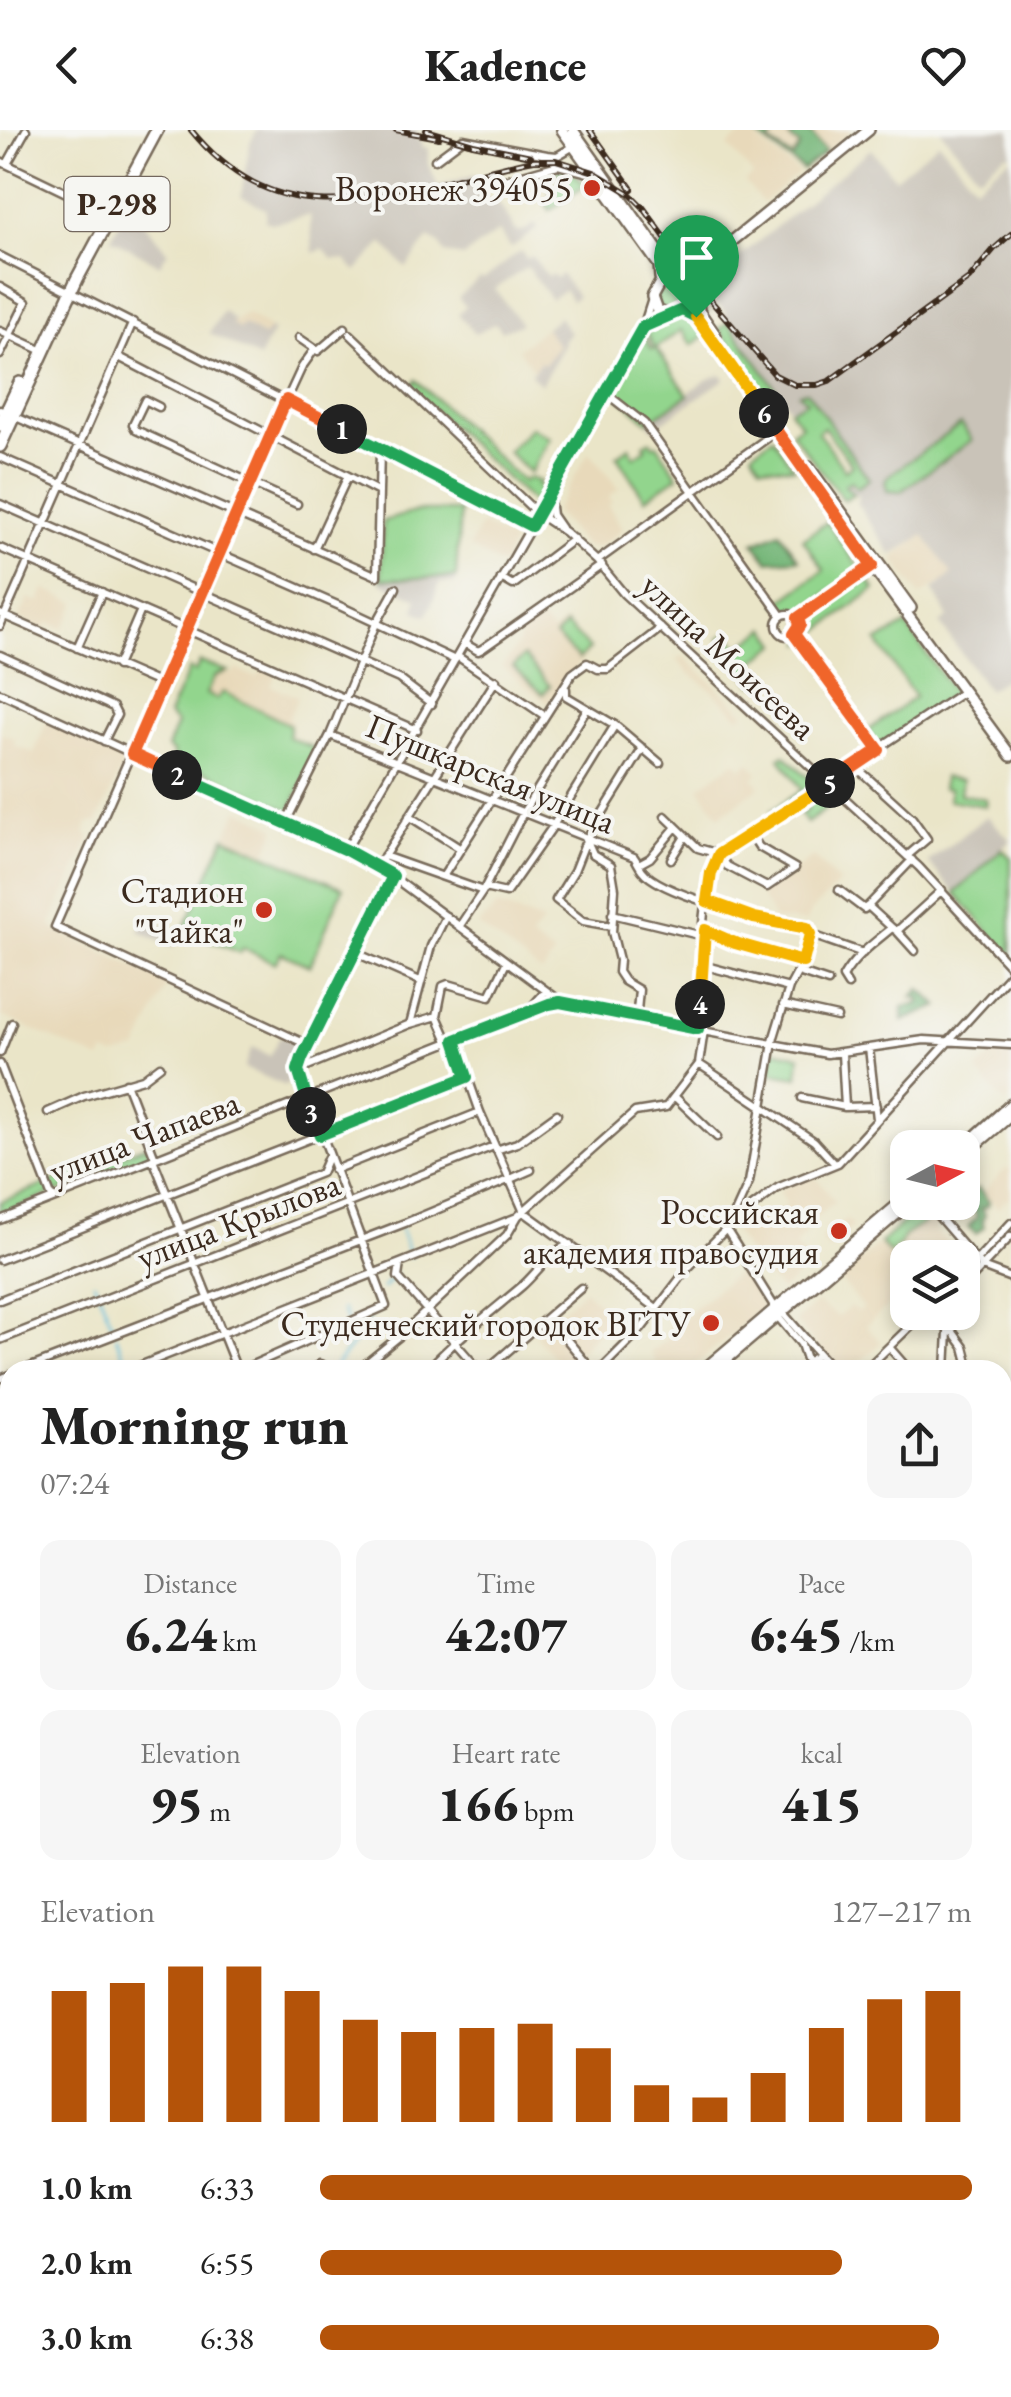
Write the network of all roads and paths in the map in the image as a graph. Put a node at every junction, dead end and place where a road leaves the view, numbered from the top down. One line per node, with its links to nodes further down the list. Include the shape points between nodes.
1 (26, 130): 11 (street)
2 (157, 130): 15 (highway, Р-298)
3 (473, 130): 7 (street)
4 (562, 130): 8 (main road)
5 (573, 130): 19 (main road, via 666,260)
6 (869, 130): 16 (main road)
7 (463, 139): 9 (street); 10 (street)
8 (574, 146): 9 (street); 13 (main road)
9 (557, 156): 12 (street)
10 (435, 160)
11 (4, 162): 15 (street)
12 (558, 165): 13 (street); 14 (street)
13 (596, 175): 20 (main road, via 659,264)
14 (502, 181)
15 (111, 214): 22 (highway, Р-298)
16 (725, 247): 18 (main road); 21 (main road)
17 (0, 256): 22 (street)
18 (698, 263): 19 (main road); 21 (main road, via 707,269)
19 (678, 266): 20 (main road)
20 (660, 278): 24 (main road)
21 (707, 280): 25 (main road)
22 (72, 286): 28 (street); 34 (highway, Р-298)
23 (0, 288): 31 (street, via 26,302)
24 (652, 298): 27 (main road, via 657,311); 29 (street)
25 (698, 299): 26 (main road); 61 (main road, via 707,323)
26 (682, 310): 27 (main road); 41 (main road, via 696,317)
27 (669, 315): 29 (street)
28 (134, 322): 36 (street); 38 (street)
29 (643, 327): 37 (street)
30 (0, 331): 31 (street)
31 (9, 336): 34 (street); 35 (street)
32 (299, 338): 33 (street)
33 (312, 349): 38 (street); 56 (street, улица Моисеева, via 323,349 347,331)
34 (40, 350): 40 (highway, Р-298)
35 (0, 355)
36 (120, 357): 42 (street); 44 (street)
37 (608, 394): 50 (street); 52 (street, via 644,422)
38 (286, 400): 42 (street); 45 (street)
39 (159, 408): 48 (street, via 144,400 136,430)
40 (5, 416): 43 (highway, Р-298); 44 (street)
41 (777, 431): 52 (street); 61 (main road)
42 (270, 436): 47 (street); 48 (street)
43 (0, 446)
44 (80, 446): 49 (street); 55 (street)
45 (380, 448): 51 (street); 58 (street)
46 (0, 457): 49 (street)
47 (348, 476): 51 (street); 63 (street)
48 (249, 483): 54 (street); 55 (street)
49 (63, 484): 57 (street); 64 (street)
50 (552, 490): 56 (street); 59 (street, via 550,510)
51 (379, 492): 63 (street, via 377,576)
52 (693, 492): 66 (street); 74 (street)
53 (0, 504): 57 (street)
54 (297, 504)
55 (235, 514): 63 (street); 64 (street)
56 (538, 514): 58 (street); 59 (street, улица Моисеева)
57 (46, 524): 65 (street); 71 (street)
58 (531, 526): 68 (street)
59 (565, 532): 60 (street, улица Моисеева)
60 (574, 539): 66 (street, улица Моисеева); 68 (street, via 513,585)
61 (859, 541): 67 (main road); 100 (main road)
62 (0, 548): 65 (street)
63 (314, 549)
64 (218, 554): 71 (street); 76 (street)
65 (30, 560): 70 (street); 73 (street)
66 (600, 563): 78 (street, улица Моисеева); 81 (street, via 482,649)
67 (872, 566): 75 (street); 90 (main road)
68 (500, 578): 81 (street)
69 (396, 588): 76 (street)
70 (102, 592): 72 (street); 82 (street)
71 (202, 592): 79 (street); 85 (street)
72 (141, 610): 79 (street); 86 (street)
73 (2, 615): 77 (street); 82 (street)
74 (781, 616): 75 (street); 80 (street, via 778,632)
75 (798, 618): 80 (street)
76 (377, 623): 84 (street); 85 (street)
77 (0, 626)
78 (661, 628): 89 (street, via 608,669 582,666); 109 (street, улица Моисеева)
79 (185, 629): 88 (street); 92 (street)
80 (794, 634): 102 (street)
81 (464, 643): 84 (street)
82 (78, 648): 86 (street)
83 (0, 656): 99 (street, via 113,706 117,714)
84 (456, 658): 87 (street); 93 (street)
85 (360, 662): 92 (street); 93 (street)
86 (116, 666): 88 (street)
87 (496, 680): 95 (street); 108 (street)
88 (161, 684): 103 (street)
89 (566, 688): 94 (street, via 566,696); 95 (street)
90 (963, 692): 100 (main road); 102 (street)
91 (0, 693): 99 (street)
92 (346, 699): 97 (street); 98 (street)
93 (432, 704): 97 (street)
94 (587, 708): 96 (street); 111 (street)
95 (545, 716): 110 (street)
96 (615, 725): 101 (street); 114 (street)
97 (417, 730): 105 (street)
98 (330, 735): 105 (street, Пушкарская улица); 115 (street)
99 (104, 741): 103 (street)
100 (1009, 744): 104 (main road)
101 (643, 748): 106 (street); 119 (street)
102 (879, 750): 107 (street)
103 (132, 754): 115 (street); 167 (street, via 55,927)
104 (1011, 756)
105 (397, 763): 108 (street, Пушкарская улица); 121 (street)
106 (660, 763)
107 (854, 766): 109 (street); 124 (street, via 927,839)
108 (434, 777): 110 (street, Пушкарская улица); 112 (street)
109 (829, 783): 117 (street); 124 (street, улица Моисеева)
110 (492, 799): 111 (street, Пушкарская улица); 120 (street)
111 (524, 811): 114 (street, Пушкарская улица); 130 (street)
112 (409, 816): 120 (street); 122 (street)
113 (665, 816): 116 (street)
114 (554, 823): 119 (street, Пушкарская улица); 130 (street, via 506,893)
115 (285, 824): 121 (street)
116 (676, 827): 118 (street); 126 (street, via 650,858)
117 (752, 836): 123 (street); 123 (street, via 795,868 767,887)
118 (684, 838): 123 (street); 125 (street)
119 (588, 841): 126 (street, Пушкарская улица); 135 (street, via 593,854 611,865); 137 (street, via 556,900 584,921)
120 (461, 849): 128 (street)
121 (346, 850): 127 (street)
122 (384, 856): 127 (street); 128 (street)
123 (717, 858): 133 (street)
124 (910, 858): 132 (street, улица Моисеева); 134 (street)
125 (670, 859)
126 (637, 860): 133 (street, Пушкарская улица, via 662,885)
127 (378, 866): 129 (street)
128 (444, 875): 130 (street)
129 (393, 876): 136 (street); 142 (street)
130 (484, 890): 138 (street)
131 (838, 890): 134 (street)
132 (942, 890): 139 (street); 148 (street, улица Моисеева)
133 (707, 901): 140 (street); 141 (street, Пушкарская улица)
134 (868, 906): 139 (street)
135 (612, 914): 137 (street); 140 (street)
136 (446, 916): 138 (street); 150 (street)
137 (612, 926): 158 (street, via 619,976 639,990)
138 (459, 927): 146 (street)
139 (895, 929): 143 (street); 144 (street)
140 (704, 933): 145 (street); 147 (street)
141 (810, 934): 144 (street, Пушкарская улица); 145 (street)
142 (354, 952): 150 (street); 167 (street)
143 (915, 952)
144 (864, 953): 152 (street, via 843,977)
145 (803, 962): 149 (street)
146 (506, 963): 154 (street); 159 (street, via 490,996 443,986)
147 (702, 966): 153 (street); 163 (street)
148 (1011, 970): 164 (street)
149 (798, 972): 151 (street); 153 (street)
150 (420, 982): 162 (street)
151 (828, 982)
152 (848, 986)
153 (789, 988): 156 (street)
154 (545, 992): 155 (street); 157 (street, улица Чапаева)
155 (560, 1002): 157 (street, улица Чапаева); 163 (street)
156 (783, 1006): 160 (street); 166 (street)
157 (529, 1011): 165 (street, улица Чапаева)
158 (637, 1011)
159 (437, 1016): 162 (street); 165 (street)
160 (838, 1017)
161 (12, 1023): 170 (street)
162 (410, 1024): 175 (street)
163 (701, 1030): 166 (street); 173 (street)
164 (946, 1041): 168 (street); 169 (street); 189 (street)
165 (452, 1042): 176 (street); 180 (street, улица Чапаева)
166 (772, 1044): 171 (street); 183 (street)
167 (308, 1045): 175 (street)
168 (1011, 1045)
169 (868, 1048): 171 (street); 182 (street)
170 (0, 1053)
171 (842, 1054): 184 (street)
172 (0, 1064): 202 (street)
173 (698, 1064): 178 (street); 183 (street)
174 (160, 1066): 177 (street)
175 (298, 1070): 180 (street)
176 (467, 1077): 186 (street); 191 (street)
177 (126, 1083): 185 (street); 196 (street)
178 (675, 1097): 192 (street); 204 (street, via 660,1110 635,1112)
179 (802, 1098): 184 (street)
180 (306, 1100): 191 (street); 196 (street, улица Чапаева)
181 (1011, 1104): 190 (main road)
182 (876, 1106): 184 (street); 189 (street)
183 (764, 1107): 197 (street); 211 (street, via 748,1182)
184 (845, 1107)
185 (48, 1112)
186 (480, 1112): 194 (street); 198 (street)
187 (557, 1114): 194 (street, улица Крылова, via 517,1143)
188 (1011, 1114): 193 (main road)
189 (877, 1118): 197 (street)
190 (980, 1132)
191 (320, 1135): 195 (street); 201 (street)
192 (716, 1138)
193 (980, 1141)
194 (495, 1148): 200 (street); 203 (street, улица Крылова)
195 (328, 1156): 198 (street); 212 (street, via 321,1174)
196 (154, 1159): 201 (street); 202 (street, улица Чапаева)
197 (835, 1164): 211 (street, via 779,1187)
198 (334, 1170): 203 (street)
199 (531, 1170): 200 (street)
200 (508, 1180): 204 (street); 214 (street)
201 (168, 1195): 212 (street); 217 (street)
202 (52, 1198): 207 (street, улица Чапаева)
203 (347, 1204): 214 (street); 218 (street, улица Крылова)
204 (521, 1214): 216 (street); 219 (street); 227 (street, via 507,1236)
205 (890, 1216): 208 (main road)
206 (890, 1217): 208 (main road)
207 (0, 1220)
208 (886, 1220): 228 (main road)
209 (942, 1220): 215 (street)
210 (1011, 1222): 220 (street)
211 (728, 1228): 226 (street); 228 (street)
212 (182, 1229): 218 (street); 225 (street)
213 (1011, 1236): 220 (street)
214 (361, 1238): 221 (street); 224 (street)
215 (959, 1240)
216 (571, 1244): 226 (street); 235 (street)
217 (0, 1260)
218 (196, 1263): 224 (street); 234 (street, улица Крылова)
219 (400, 1264): 221 (street); 227 (street, via 398,1277)
220 (980, 1264): 222 (street)
221 (376, 1273): 233 (street); 241 (street, via 383,1308)
222 (1011, 1278)
223 (581, 1288): 229 (street)
224 (209, 1298): 233 (street); 238 (street)
225 (0, 1300)
226 (655, 1307): 247 (street)
227 (428, 1310): 235 (street); 242 (street)
228 (779, 1313): 237 (street); 248 (main road); 249 (main road); 250 (street)
229 (547, 1317): 245 (street); 246 (street)
230 (907, 1330): 236 (street)
231 (950, 1330): 255 (street)
232 (951, 1330): 256 (street)
233 (222, 1333): 239 (street); 240 (street)
234 (0, 1340)
235 (456, 1342): 243 (street); 244 (street)
236 (889, 1348): 253 (street); 254 (street)
237 (819, 1355): 251 (street); 252 (street)
238 (49, 1360)
239 (155, 1360)
240 (234, 1360)
241 (262, 1360)
242 (370, 1360)
243 (437, 1360)
244 (473, 1360)
245 (495, 1360)
246 (584, 1360)
247 (610, 1360)
248 (716, 1360)
249 (725, 1360)
250 (807, 1360)
251 (811, 1360)
252 (824, 1360)
253 (876, 1360)
254 (900, 1360)
255 (947, 1360)
256 (967, 1360)

